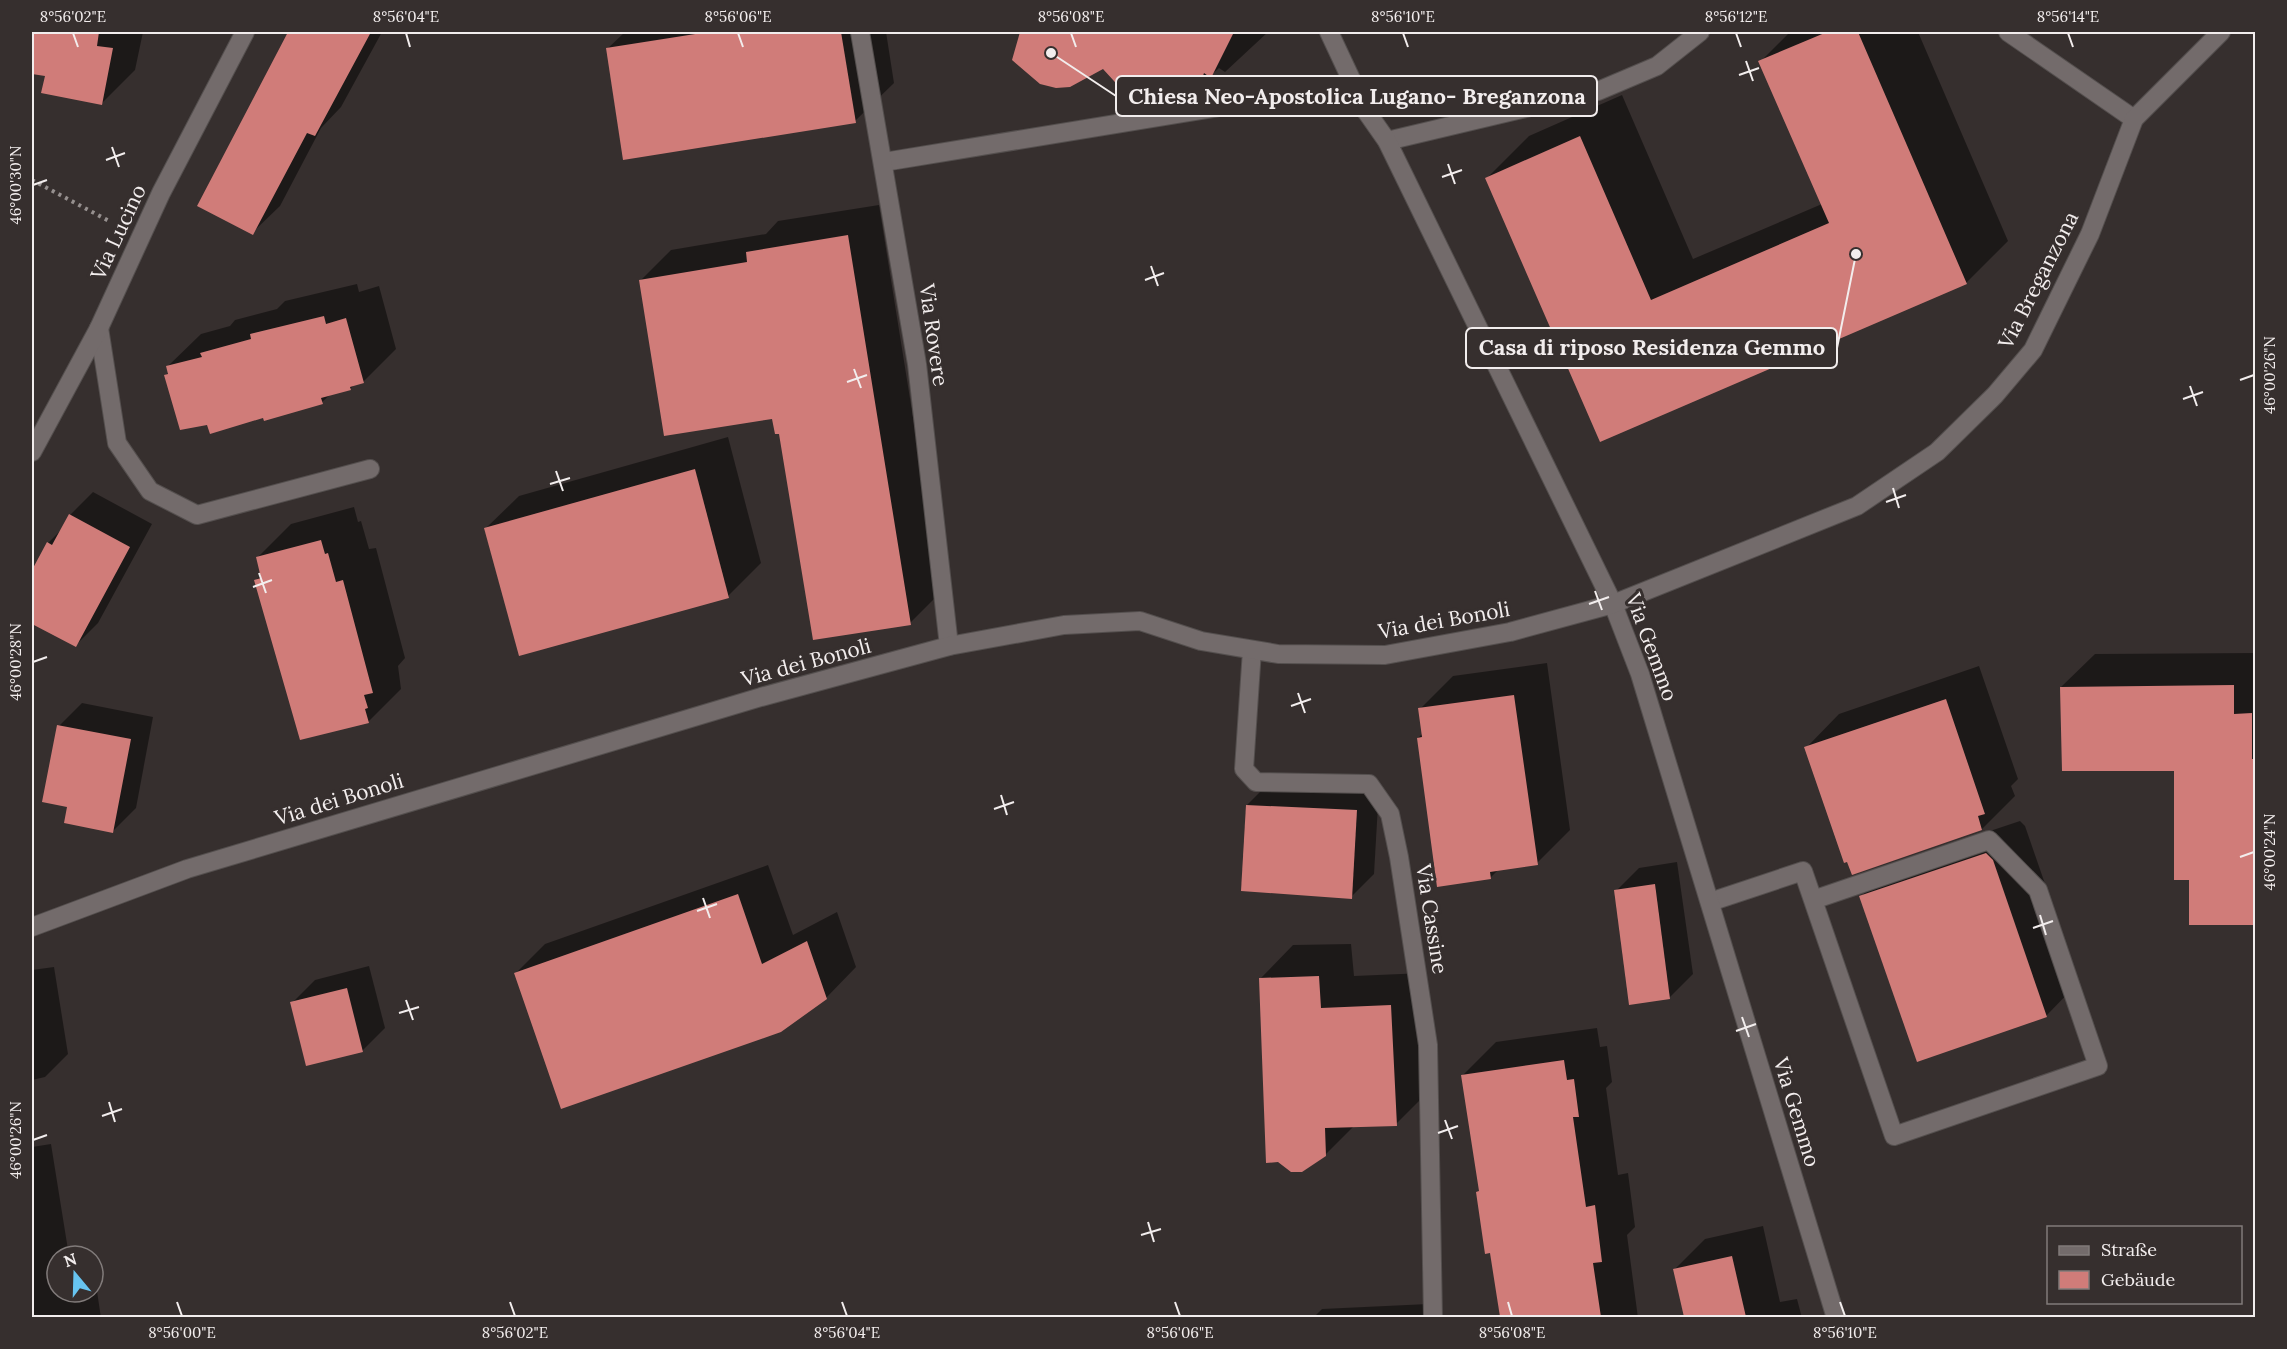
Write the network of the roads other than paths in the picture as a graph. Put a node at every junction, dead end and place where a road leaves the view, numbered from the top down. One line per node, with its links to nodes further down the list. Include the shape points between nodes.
1 (245, 32): 11 (street, Via Lucino, via 161,193)
2 (860, 32): 10 (street, Via Rovere)
3 (1329, 32): 7 (street, Via Gemmo)
4 (1700, 32): 9 (street, via 1657,66 1598,91)
5 (2007, 32): 8 (street)
6 (2221, 32): 8 (street, Via Breganzona)
7 (1353, 85): 9 (street, Via Gemmo); 10 (street)
8 (2134, 119): 14 (street, Via Breganzona, via 2090,234 2033,350 1995,396 1937,452 1857,506)
9 (1387, 141): 14 (street, Via Gemmo)
10 (884, 162): 15 (street, Via Rovere, via 917,364)
11 (99, 328): 12 (street, Via Lucino); 13 (street, via 117,443 150,491 197,515)
12 (32, 452)
13 (370, 469)
14 (1613, 604): 16 (street, Via dei Bonoli, via 1510,632 1385,655 1278,654); 18 (street, Via Gemmo, via 1640,674)
15 (949, 646): 16 (street, Via dei Bonoli, via 1064,625 1140,621 1201,641); 19 (street, Via dei Bonoli, via 761,697 187,868)
16 (1252, 650): 20 (street, Via Cassine, via 1244,769 1256,782 1369,784 1390,814 1400,856 1428,1045)
17 (1813, 900): 17 (street, via 1894,1136 2098,1066 2038,890 1989,840); 18 (street, via 1803,871)
18 (1710, 902): 21 (street, Via Gemmo)
19 (32, 927)
20 (1434, 1317)
21 (1836, 1317)

